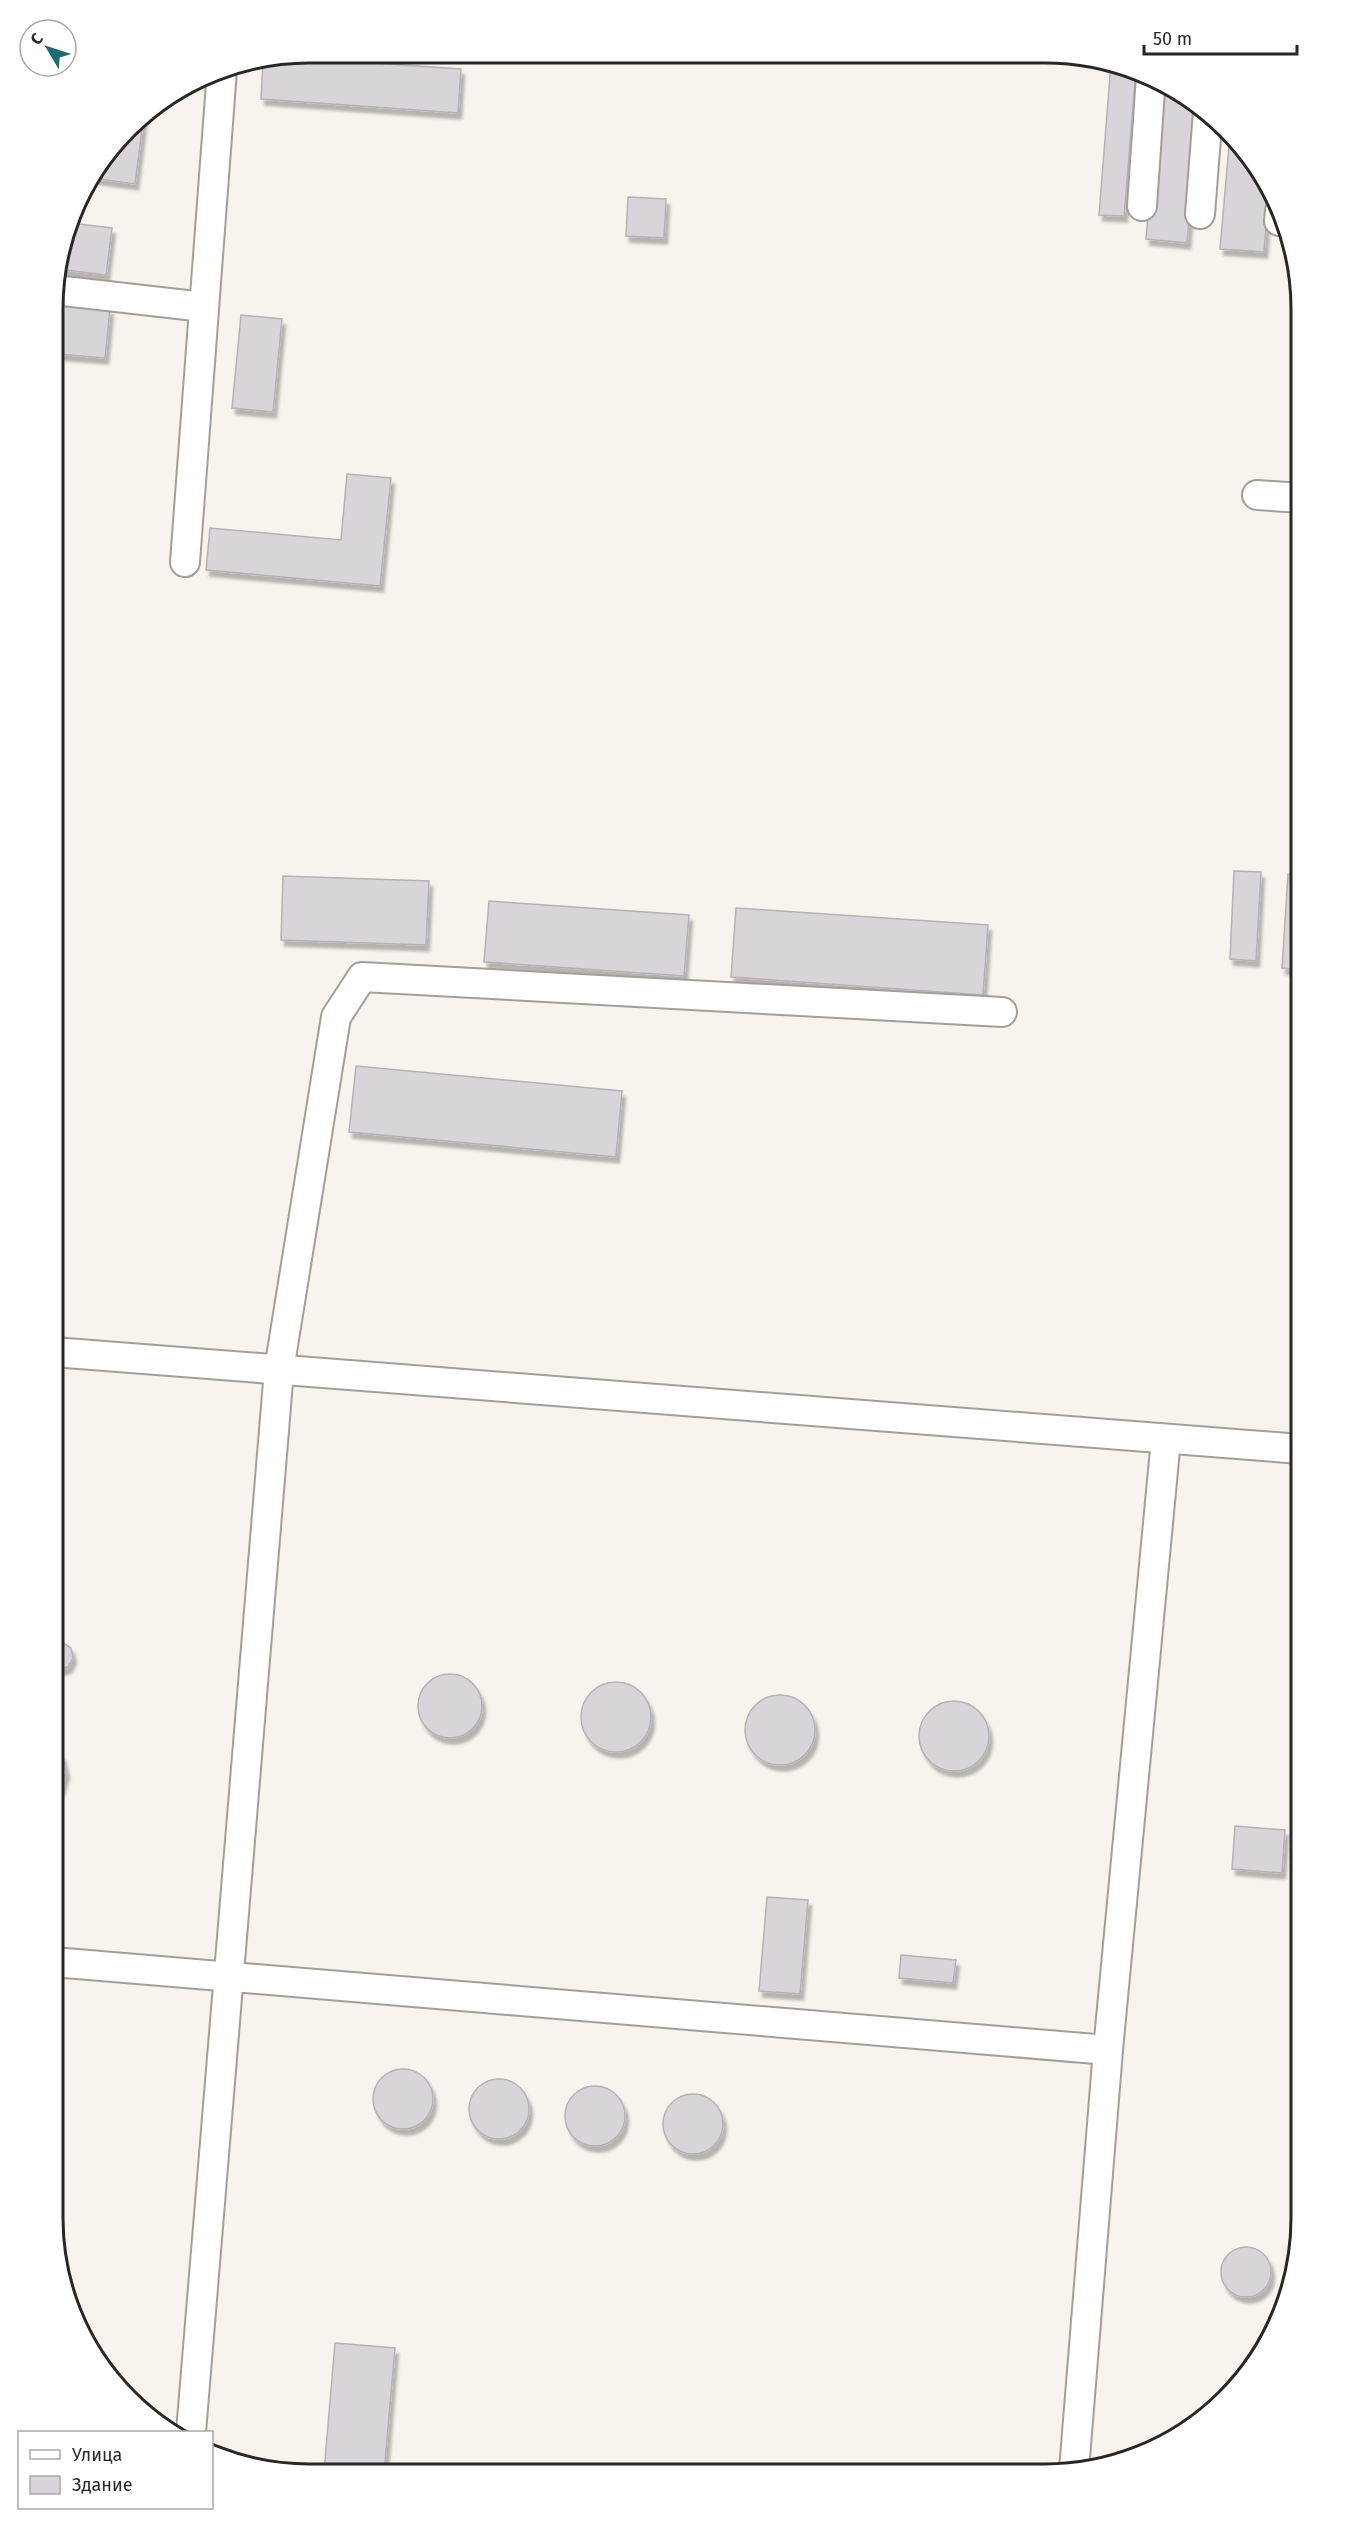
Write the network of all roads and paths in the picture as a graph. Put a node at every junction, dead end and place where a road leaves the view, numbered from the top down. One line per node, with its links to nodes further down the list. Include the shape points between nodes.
1 (221, 79): 7 (street)
2 (1150, 87): 4 (street)
3 (1207, 124): 5 (street)
4 (1142, 206)
5 (1200, 214)
6 (64, 291): 7 (street)
7 (204, 307): 10 (street)
8 (1257, 495): 9 (street)
9 (1291, 497)
10 (185, 562)
11 (1002, 1012): 13 (street, via 362,977 336,1017)
12 (63, 1354): 13 (street)
13 (279, 1370): 14 (street); 17 (street)
14 (1166, 1439): 15 (street); 18 (street)
15 (1291, 1448)
16 (63, 1963): 17 (street)
17 (230, 1977): 18 (street); 19 (street)
18 (1108, 2050): 20 (street)
19 (191, 2431)
20 (1075, 2462)

